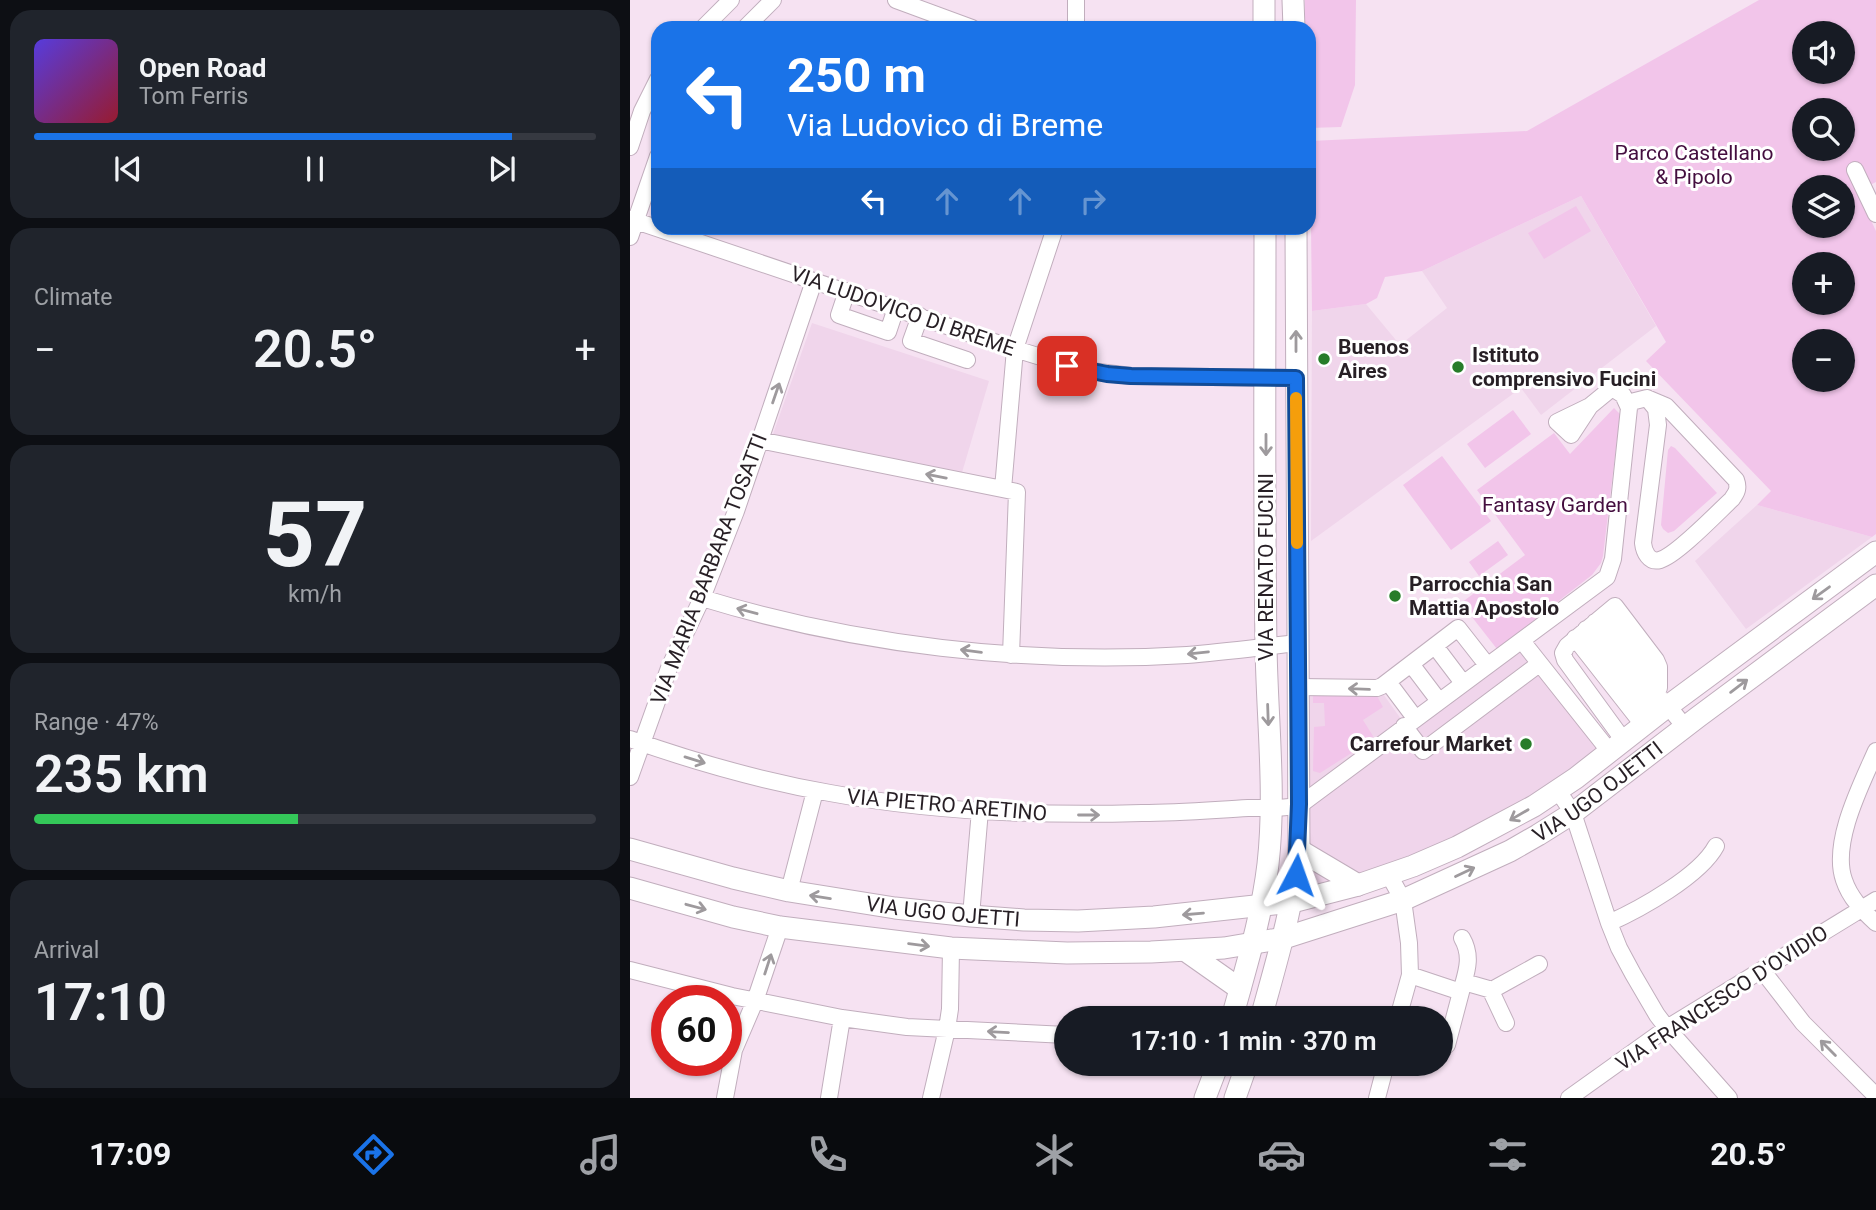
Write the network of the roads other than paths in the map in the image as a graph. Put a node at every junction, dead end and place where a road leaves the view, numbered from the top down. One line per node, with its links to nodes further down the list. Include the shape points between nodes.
1 (773, 0): 9 (street)
2 (896, 0): 10 (street)
3 (1076, 0): 11 (street)
4 (1264, 0): 12 (main road)
5 (1293, 0): 13 (main road)
6 (729, 3): 7 (street); 8 (street)
7 (710, 21)
8 (742, 21)
9 (752, 21)
10 (953, 21)
11 (1076, 21)
12 (1264, 21)
13 (1294, 21)
14 (651, 93): 15 (street)
15 (630, 147)
16 (1855, 170): 18 (street)
17 (651, 175): 19 (street)
18 (1876, 214)
19 (632, 226): 20 (street, VIA LUDOVICO DI BREME)
20 (651, 232)
21 (662, 235): 25 (street, VIA LUDOVICO DI BREME)
22 (1053, 235): 29 (street)
23 (1265, 235): 31 (main road, VIA RENATO FUCINI)
24 (1296, 235): 32 (main road, VIA RENATO FUCINI, one-way to 24)
25 (814, 281): 26 (street, VIA LUDOVICO DI BREME); 36 (street, VIA MARIA BARBARA TOSATTI, one-way to 25)
26 (847, 291): 27 (street, VIA LUDOVICO DI BREME); 27 (street, via 839,315 875,328 888,332)
27 (896, 308): 28 (street, VIA LUDOVICO DI BREME)
28 (920, 316): 29 (street, VIA LUDOVICO DI BREME); 30 (street, via 911,341)
29 (1015, 349): 31 (street, VIA LUDOVICO DI BREME, via 1107,374); 37 (street)
30 (967, 360)
31 (1266, 377): 32 (street, VIA LUDOVICO DI BREME); 45 (main road, VIA RENATO FUCINI, one-way to 45)
32 (1296, 378): 43 (main road, VIA RENATO FUCINI)
33 (1647, 398): 33 (street, via 1666,406 1738,485 1732,499 1658,561 1648,556 1643,543 1658,425 1656,409); 34 (street)
34 (1627, 403): 35 (street, via 1612,388); 42 (street, via 1609,574)
35 (1590, 406)
36 (759, 440): 37 (street, one-way to 36); 40 (street, VIA MARIA BARBARA TOSATTI)
37 (1010, 491): 46 (street)
38 (1876, 552): 54 (main road, VIA UGO OJETTI, one-way to 54)
39 (1876, 585): 56 (main road, VIA UGO OJETTI, one-way to 39)
40 (702, 598): 46 (street, one-way to 40, via 840,633); 57 (street, VIA MARIA BARBARA TOSATTI)
41 (1590, 626): 54 (street); 54 (street, via 1643,681); 54 (street, via 1615,607 1656,660); 58 (street, via 1563,651 1564,658)
42 (1522, 641): 48 (street); 49 (street)
43 (1298, 643): 45 (street); 52 (main road, VIA RENATO FUCINI)
44 (1435, 646): 47 (street); 49 (street, via 1458,628); 51 (street)
45 (1266, 647): 46 (street, one-way to 46, via 1186,655); 64 (main road, VIA RENATO FUCINI, one-way to 64)
46 (1011, 655)
47 (1411, 664): 50 (street); 53 (street)
48 (1539, 664): 55 (street, via 1423,751); 58 (street)
49 (1487, 666): 51 (street)
50 (1388, 682): 52 (street, one-way to 52, via 1372,689); 55 (street)
51 (1463, 683): 53 (street)
52 (1299, 687): 63 (main road, VIA RENATO FUCINI)
53 (1439, 701): 55 (street)
54 (1661, 707): 56 (street); 58 (main road, VIA UGO OJETTI)
55 (1409, 722): 63 (street)
56 (1691, 722): 66 (main road, VIA UGO OJETTI)
57 (636, 741): 60 (street, VIA MARIA BARBARA TOSATTI); 62 (street, VIA PIETRO ARETINO, one-way to 62)
58 (1617, 746): 61 (main road, VIA UGO OJETTI)
59 (1876, 751): 78 (street, via 1849,820 1841,858 1846,884)
60 (630, 777)
61 (1558, 790): 66 (street); 70 (main road, VIA UGO OJETTI, one-way to 70, via 1476,838)
62 (815, 791): 65 (street, VIA PIETRO ARETINO); 73 (street)
63 (1299, 804): 64 (street, VIA PIETRO ARETINO); 69 (main road, VIA RENATO FUCINI)
64 (1271, 807): 65 (street, VIA PIETRO ARETINO, one-way to 64, via 1092,815); 77 (main road, VIA RENATO FUCINI)
65 (980, 810): 79 (street)
66 (1573, 813): 75 (main road, VIA UGO OJETTI, one-way to 66, via 1510,851); 80 (street)
67 (1716, 846): 80 (street, via 1693,873)
68 (630, 849): 73 (main road, VIA UGO OJETTI)
69 (1299, 850): 71 (main road); 76 (main road, VIA RENATO FUCINI)
70 (1389, 875): 71 (main road, VIA UGO OJETTI); 75 (street)
71 (1358, 886): 76 (main road, VIA UGO OJETTI)
72 (630, 888): 82 (main road, VIA UGO OJETTI, one-way to 82)
73 (789, 891): 79 (main road, VIA UGO OJETTI, one-way to 73)
74 (1876, 900): 78 (street, VIA FRANCESCO D'OVIDIO)
75 (1403, 901): 83 (main road, VIA UGO OJETTI); 91 (street)
76 (1292, 902): 77 (main road, VIA UGO OJETTI); 83 (main road, VIA RENATO FUCINI)
77 (1261, 906): 79 (main road, VIA UGO OJETTI, one-way to 79, via 1078,921); 85 (main road, VIA RENATO FUCINI)
78 (1861, 909): 81 (street); 90 (street, VIA FRANCESCO D'OVIDIO)
79 (971, 916)
80 (1609, 923): 102 (street, via 1633,974)
81 (1876, 923)
82 (780, 927): 86 (main road, VIA UGO OJETTI, one-way to 86); 95 (street, one-way to 82)
83 (1284, 938): 85 (main road, VIA UGO OJETTI); 97 (main road, VIA RENATO FUCINI)
84 (1462, 938): 92 (street, via 1469,957)
85 (1253, 943): 87 (main road, VIA UGO OJETTI); 93 (main road, VIA RENATO FUCINI)
86 (951, 948): 87 (main road, VIA UGO OJETTI, via 1092,954); 103 (street)
87 (1186, 951): 93 (main road)
88 (1539, 964): 94 (street)
89 (630, 970): 95 (street)
90 (1762, 970): 102 (street, VIA FRANCESCO D'OVIDIO); 108 (street, one-way to 90, via 1803,1023)
91 (1410, 975): 92 (street); 98 (street)
92 (1462, 987): 94 (street); 100 (street)
93 (1240, 989): 96 (main road, VIA RENATO FUCINI)
94 (1490, 989): 101 (street)
95 (755, 1002): 99 (street); 109 (street, via 734,1050)
96 (1235, 1006)
97 (1264, 1006)
98 (1401, 1006)
99 (842, 1018): 103 (street); 110 (street)
100 (1453, 1022)
101 (1506, 1023)
102 (1667, 1028): 115 (street, VIA FRANCESCO D'OVIDIO); 116 (street)
103 (947, 1029): 104 (street, one-way to 103); 111 (street)
104 (1054, 1034)
105 (1213, 1076): 112 (main road)
106 (1243, 1076): 113 (main road)
107 (1383, 1076): 114 (street)
108 (1876, 1096)
109 (725, 1098)
110 (829, 1098)
111 (931, 1098)
112 (1205, 1098)
113 (1235, 1098)
114 (1377, 1098)
115 (1571, 1098)
116 (1729, 1098)

